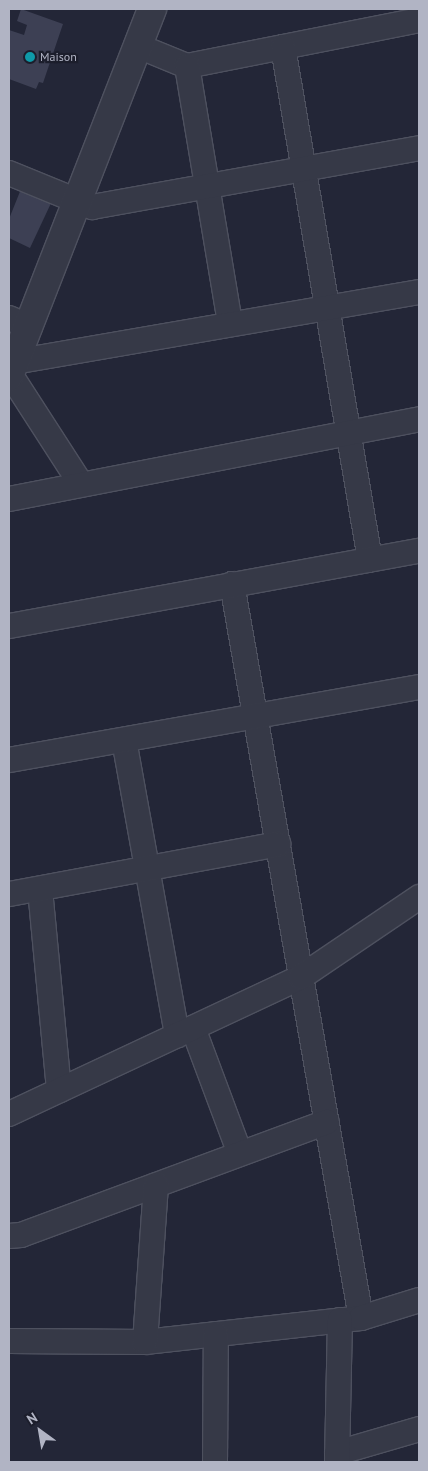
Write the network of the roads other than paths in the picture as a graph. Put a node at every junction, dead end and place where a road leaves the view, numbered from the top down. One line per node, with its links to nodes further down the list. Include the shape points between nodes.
1 (152, 9): 3 (street)
2 (419, 20): 4 (street)
3 (138, 46): 5 (street); 10 (street)
4 (283, 47): 5 (street); 7 (street)
5 (187, 66): 9 (street)
6 (419, 148): 7 (street)
7 (304, 170): 9 (street); 12 (street)
8 (9, 173): 10 (street)
9 (207, 187): 10 (street, via 92,207); 14 (street)
10 (77, 202): 13 (street)
11 (419, 292): 12 (street)
12 (327, 307): 14 (street); 17 (street)
13 (19, 322): 15 (street)
14 (230, 323): 15 (street)
15 (11, 370): 18 (street)
16 (419, 419): 17 (street)
17 (348, 433): 18 (street); 21 (street)
18 (80, 484): 19 (street)
19 (9, 499)
20 (419, 551): 21 (street)
21 (370, 560): 22 (street)
22 (232, 584): 23 (street); 25 (street)
23 (9, 626)
24 (419, 687): 25 (street)
25 (255, 716): 26 (street); 28 (street)
26 (124, 740): 27 (street); 29 (street)
27 (9, 760)
28 (278, 844): 29 (street); 33 (street)
29 (147, 868): 30 (street); 34 (street)
30 (40, 888): 31 (street); 35 (street)
31 (9, 894)
32 (419, 897): 33 (street)
33 (301, 978): 34 (street); 37 (street)
34 (185, 1031): 35 (street); 38 (street)
35 (59, 1090): 36 (street)
36 (9, 1114)
37 (327, 1122): 38 (street); 42 (street)
38 (240, 1154): 39 (street)
39 (156, 1185): 40 (street, via 21,1235); 45 (street)
40 (9, 1236)
41 (419, 1300): 42 (street)
42 (351, 1319): 43 (street); 47 (street)
43 (216, 1334): 45 (street); 48 (street)
44 (9, 1341): 45 (street)
45 (145, 1342)
46 (419, 1429): 47 (street)
47 (337, 1458)
48 (215, 1462)

